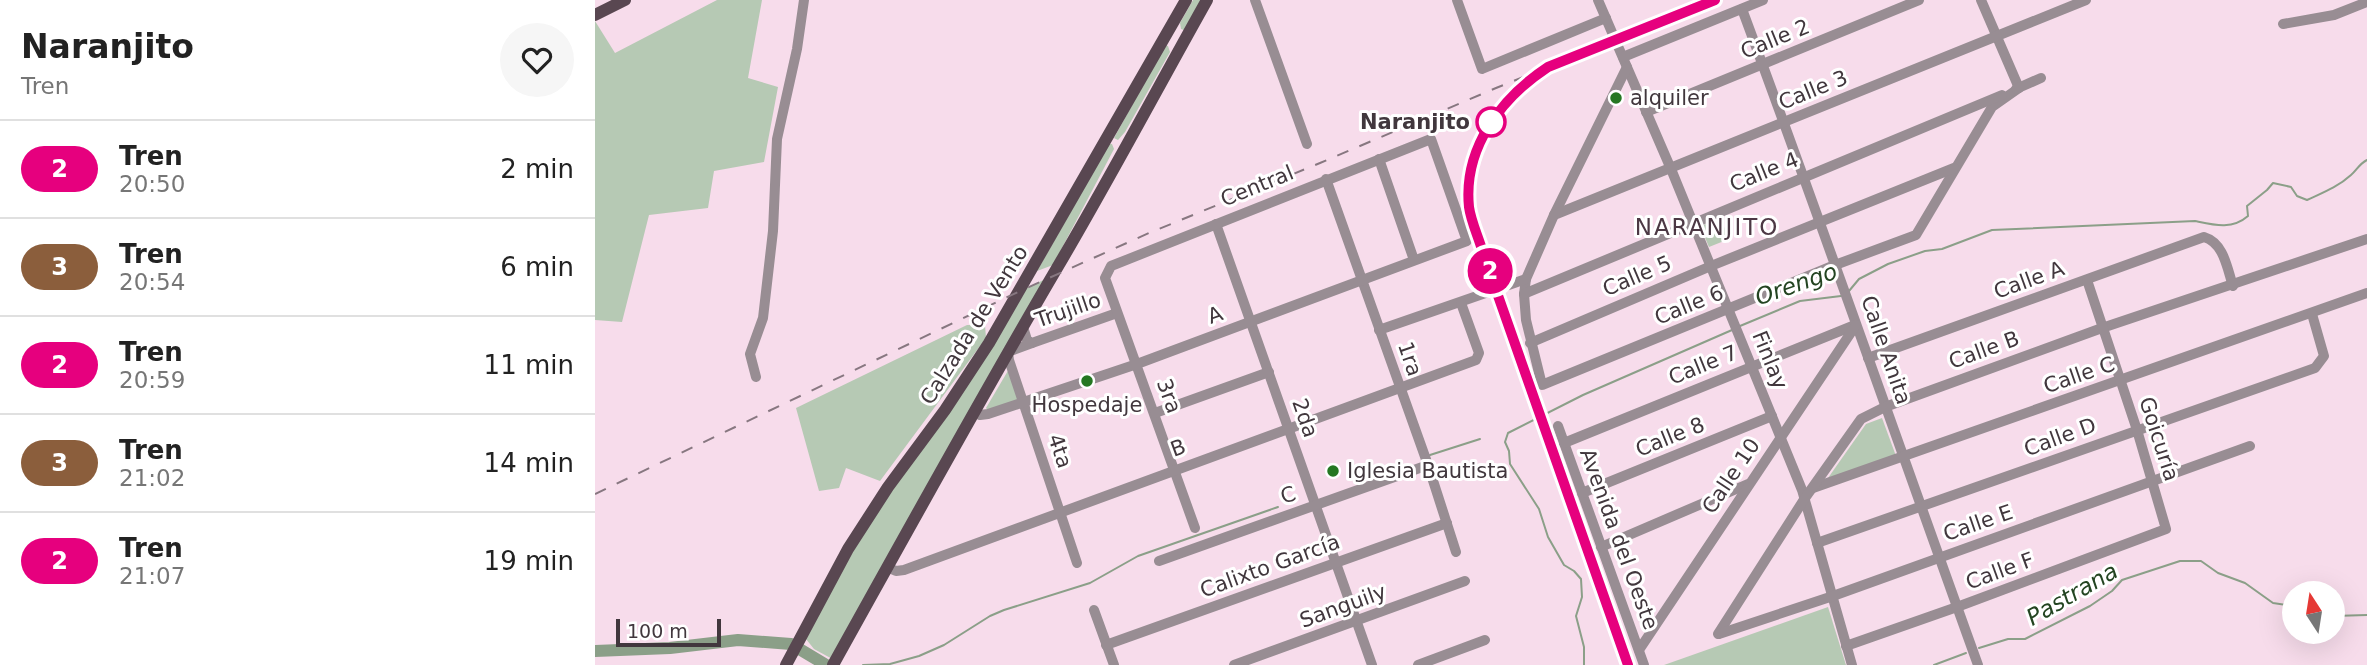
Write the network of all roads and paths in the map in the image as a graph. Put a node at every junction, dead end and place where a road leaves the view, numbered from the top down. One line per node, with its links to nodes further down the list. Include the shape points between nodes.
1 (625, 0): 14 (main road)
2 (804, 0): 66 (street, via 777,139 763,318 750,354)
3 (1186, 0): 17 (main road, Calzada de Vento)
4 (1207, 0): 19 (main road, Calzada de Vento)
5 (1255, 0): 27 (street)
6 (1457, 0): 15 (street, via 1482,69)
7 (1598, 0): 15 (street, Finlay)
8 (1763, 0): 13 (street)
9 (1919, 0): 21 (street, Calle 2)
10 (1981, 0): 18 (street)
11 (2086, 0): 18 (street, Calle 3)
12 (2367, 2): 16 (street, via 2334,15)
13 (1742, 9): 20 (street); 21 (street, Calle Anita)
14 (595, 15)
15 (1606, 18): 20 (street, Finlay)
16 (2283, 24)
17 (1166, 32): 19 (main road); 26 (main road, Calzada de Vento)
18 (1997, 35): 23 (street); 25 (street, Calle 3)
19 (1182, 43): 28 (main road, Calzada de Vento)
20 (1625, 62): 24 (street, Finlay); 34 (street)
21 (1763, 65): 24 (street, Calle 2); 25 (street, Calle Anita)
22 (2041, 78): 23 (street)
23 (2019, 88): 30 (street, Calle 6, via 1992,107); 32 (street, Calle 4)
24 (1646, 112): 31 (street, Finlay)
25 (1784, 123): 31 (street, Calle 3); 32 (street, Calle Anita)
26 (1105, 138): 28 (main road); 112 (main road, Calzada de Vento, via 980,358 853,540)
27 (1307, 144)
28 (1125, 148): 56 (main road, Calzada de Vento)
29 (1379, 159): 33 (street, Central); 38 (street, Central, via 1431,139); 40 (street)
30 (1954, 168): 35 (street, Calle 5); 41 (street, Calle 6, via 1916,235)
31 (1671, 169): 34 (street, Calle 3); 36 (street, Finlay)
32 (1804, 176): 35 (street, Calle Anita); 36 (street, Calle 4)
33 (1326, 179): 37 (street, Central); 46 (street, 1ra)
34 (1555, 215): 44 (street)
35 (1820, 221): 41 (street, Calle Anita); 42 (street, Calle 5)
36 (1692, 223): 42 (street, Finlay); 49 (street, Calle 4)
37 (1216, 224): 43 (street, Central, via 1111,266); 54 (street, 2da)
38 (1467, 241): 40 (street, A)
39 (2366, 241): 47 (street, Calle B)
40 (1414, 260): 46 (street, A)
41 (1835, 265): 51 (street, Calle 6); 55 (street, Calle Anita)
42 (1711, 266): 51 (street, Finlay); 60 (street, Calle 5)
43 (1105, 278): 52 (street, 3ra)
44 (1526, 279): 49 (street); 50 (street)
45 (2087, 280): 47 (street, Calle A, via 2204,237 2212,240 2224,257); 57 (street, Goicuría); 62 (street, Calle A)
46 (1361, 281): 54 (street, A); 58 (street, 1ra)
47 (2233, 286): 57 (street, Calle B)
48 (2367, 293): 53 (street, Calle C)
49 (1524, 294): 60 (street)
50 (1461, 303): 58 (street); 68 (street, B, via 1479,357)
51 (1729, 310): 60 (street, Calle 6, via 1542,385); 64 (street, Finlay)
52 (1117, 313): 59 (street, Trujillo); 63 (street, 3ra)
53 (2312, 314): 67 (street, Calle C); 76 (street, Calle D, via 2324,356 2315,368)
54 (1251, 322): 63 (street, A); 65 (street, 2da)
55 (1856, 325): 62 (street, Calle Anita); 64 (street, Calle 7); 77 (street, Calle 10)
56 (1023, 327): 59 (street, Trujillo); 61 (main road, Calzada de Vento)
57 (2102, 328): 67 (street, Goicuría); 70 (street, Calle B)
58 (1379, 330): 68 (street, 1ra)
59 (1032, 343): 61 (street, Trujillo)
60 (1530, 343)
61 (1008, 352): 69 (street, 4ta); 71 (main road, Calzada de Vento)
62 (1868, 358): 70 (street, Calle Anita)
63 (1137, 364): 69 (street, A); 72 (street, 3ra)
64 (1752, 366): 73 (street, Finlay); 78 (street, Calle 7)
65 (1269, 372): 72 (street); 75 (street, 2da)
66 (756, 377)
67 (2120, 382): 76 (street, Goicuría); 80 (street, Calle C)
68 (1399, 388): 75 (street, B); 81 (street, 1ra)
69 (1023, 403): 71 (street, A, via 988,414); 89 (street, 4ta)
70 (1885, 407): 80 (street, Calle Anita); 85 (street, Calle B, via 1861,419)
71 (974, 412): 100 (main road, Calzada de Vento)
72 (1155, 413): 82 (street, 3ra)
73 (1772, 416): 77 (street, Finlay); 86 (street, Calle 8)
74 (1558, 426): 78 (street, Avenida del Oeste)
75 (1288, 428): 82 (street, B); 87 (street, 2da)
76 (2137, 430): 83 (street, Goicuría); 88 (street, Calle D)
77 (1781, 438): 84 (street, Calle 10); 85 (street, Finlay)
78 (1564, 443): 86 (street, Avenida del Oeste)
79 (2250, 446): 83 (street, Calle E)
80 (1903, 457): 85 (street, Calle C); 88 (street, Calle Anita)
81 (1428, 465): 87 (street, C); 90 (street, 1ra)
82 (1175, 469): 89 (street, B); 91 (street, 3ra)
83 (2152, 481): 92 (street, Goicuría); 96 (street, Calle E)
84 (1749, 484): 94 (street); 110 (street, Calle 10)
85 (1806, 492): 93 (street, Finlay); 106 (street, Calle B)
86 (1582, 493): 94 (street, Avenida del Oeste)
87 (1317, 506): 97 (street, C); 98 (street, 2da)
88 (1920, 507): 93 (street, Calle D); 96 (street, Calle Anita)
89 (1061, 511): 99 (street, 4ta); 100 (street, B, via 904,570)
90 (1447, 523): 95 (street, 1ra); 98 (street, Calixto García)
91 (1195, 528)
92 (2166, 530): 103 (street, Calle F)
93 (1817, 543): 102 (street, Finlay)
94 (1601, 547): 110 (street, Avenida del Oeste)
95 (1456, 552)
96 (1939, 557): 102 (street, Calle E); 103 (street, Calle Anita)
97 (1159, 561)
98 (1336, 562): 105 (street, 2da); 108 (street, Calixto García)
99 (1077, 563)
100 (889, 568): 111 (main road, Calzada de Vento)
101 (1465, 581): 105 (street, Sanguily)
102 (1833, 596): 106 (street, Calle E); 109 (street, Finlay)
103 (1958, 607): 109 (street, Calle F); 119 (street, Calle Anita)
104 (1094, 610): 108 (street)
105 (1358, 621): 114 (street, Sanguily); 115 (street, 2da)
106 (1718, 634)
107 (1485, 640): 116 (street)
108 (1107, 645): 113 (street)
109 (1846, 646): 118 (street, Finlay)
110 (1639, 650): 117 (street, Avenida del Oeste)
111 (836, 660)
112 (786, 664)
113 (1114, 665)
114 (1234, 665)
115 (1372, 665)
116 (1417, 665)
117 (1644, 665)
118 (1852, 665)
119 (1978, 665)

